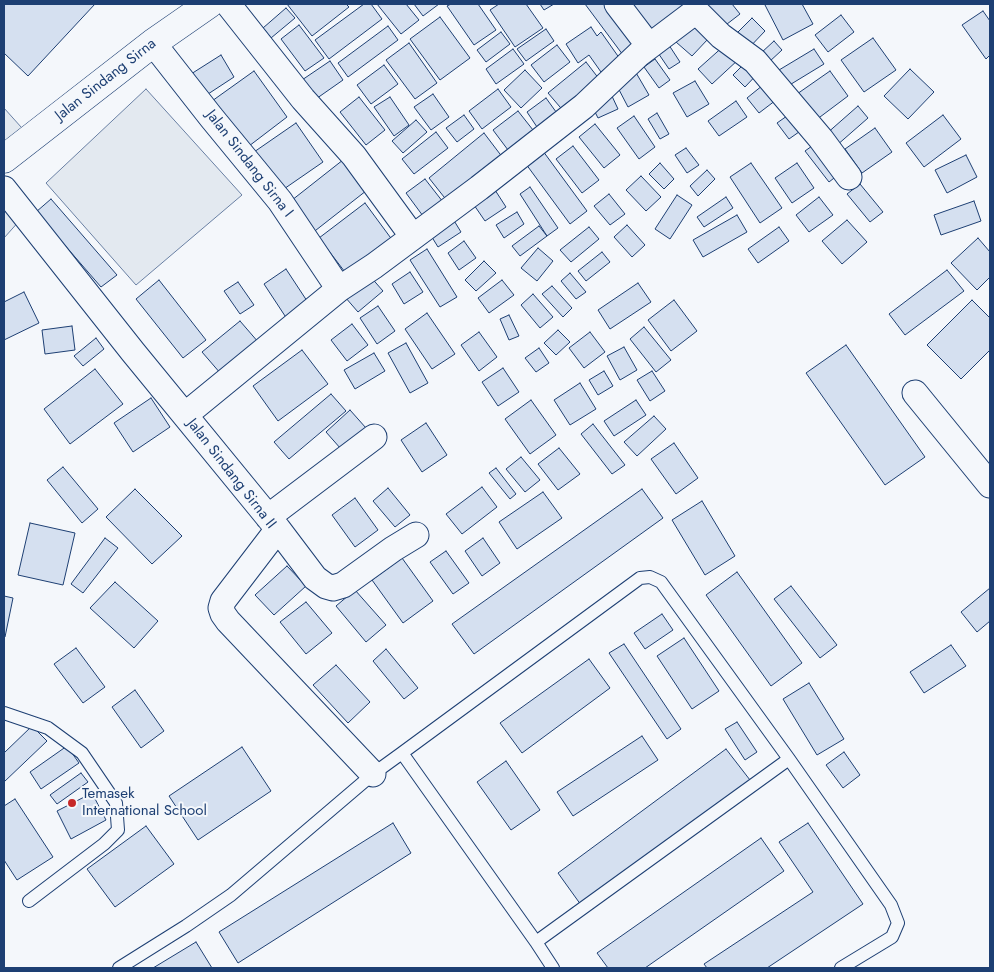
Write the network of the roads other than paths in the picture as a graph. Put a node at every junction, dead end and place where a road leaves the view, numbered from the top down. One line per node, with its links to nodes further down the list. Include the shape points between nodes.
1 (209, 4): 4 (main road, Jalan Sindang Sirna)
2 (228, 4): 9 (street, via 354,156)
3 (617, 4): 5 (street)
4 (153, 43): 6 (main road, Jalan Sindang Sirna); 10 (street, Jalan Sindang Sirna I, via 280,201)
5 (649, 46): 7 (street, via 697,11 721,36 756,60); 9 (street, via 584,106)
6 (4, 159)
7 (849, 177)
8 (4, 189): 12 (street, Jalan Sindang Sirna II)
9 (413, 237): 10 (street)
10 (339, 289): 12 (street)
11 (915, 394): 14 (street)
12 (185, 415): 15 (street, Jalan Sindang Sirna II)
13 (374, 437): 15 (street)
14 (990, 485)
15 (273, 523): 16 (street, via 315,578 333,588 343,585); 20 (street, Jalan Sindang Sirna II, via 223,601 222,614)
16 (416, 536)
17 (4, 713): 21 (lane, via 48,728 82,753 116,802 118,830)
18 (402, 753): 19 (lane, via 640,578 650,577 661,582); 20 (lane); 22 (lane)
19 (789, 759): 22 (lane); 25 (lane, via 891,905 898,923 892,937)
20 (373, 774): 23 (lane, via 231,895)
21 (29, 901)
22 (536, 942): 24 (lane)
23 (119, 968)
24 (553, 968)
25 (841, 968)

